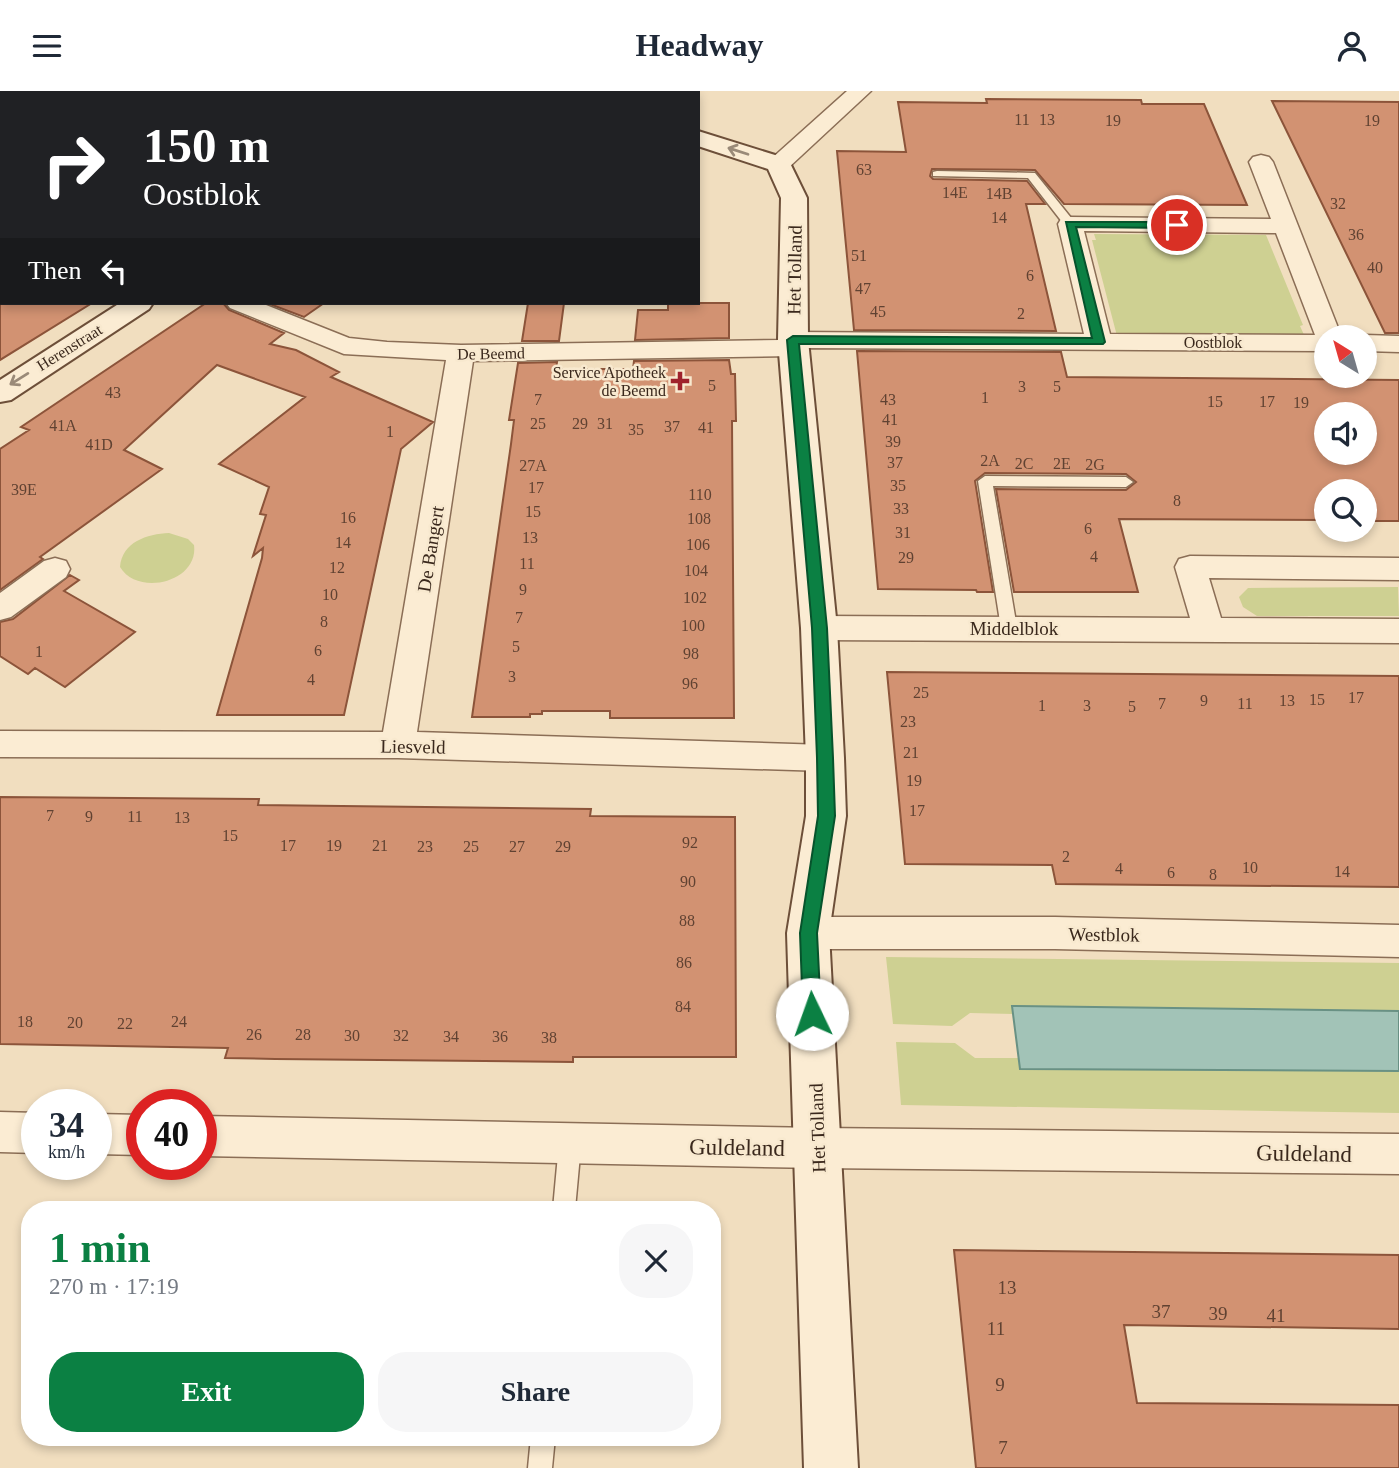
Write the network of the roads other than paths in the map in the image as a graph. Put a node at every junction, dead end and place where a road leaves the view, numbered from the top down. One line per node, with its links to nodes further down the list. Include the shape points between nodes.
1 (860, 91): 4 (street)
2 (700, 139): 4 (street, one-way to 2)
3 (1261, 162): 7 (street)
4 (779, 164): 14 (street, Het Tolland, via 794,198)
5 (937, 174): 6 (lane, via 1031,175)
6 (1070, 224): 7 (street); 11 (street)
7 (1284, 226): 10 (street)
8 (136, 305): 17 (street, Herenstraat, one-way to 17)
9 (244, 305): 16 (street, De Beemd, via 344,346)
10 (1324, 325)
11 (1099, 342): 12 (street, Oostblok); 14 (street, Oostblok)
12 (1314, 343)
13 (1377, 343): 15 (street)
14 (793, 344): 16 (street, De Beemd); 22 (street, Het Tolland)
15 (1399, 344)
16 (461, 353): 27 (street, De Bangert)
17 (0, 393)
18 (1126, 482): 23 (lane, via 985,481)
19 (55, 569): 21 (street)
20 (1399, 569): 24 (street, via 1190,566)
21 (0, 609)
22 (819, 628): 23 (street, Middelblok); 28 (street, Het Tolland)
23 (1009, 628): 24 (street, Middelblok)
24 (1209, 630): 25 (street, Middelblok)
25 (1399, 631)
26 (0, 744): 27 (street, Liesveld)
27 (398, 745): 28 (street, Liesveld)
28 (825, 758): 29 (street, Het Tolland, via 827,816)
29 (808, 933): 30 (street, Westblok, via 1068,933); 35 (street, Het Tolland)
30 (1399, 941)
31 (0, 1132): 32 (street)
32 (21, 1133)
33 (217, 1136): 34 (street, Guldeland)
34 (570, 1144): 35 (street, Guldeland); 37 (lane)
35 (818, 1148): 36 (street, Guldeland); 40 (street, Het Tolland)
36 (1399, 1154)
37 (565, 1201)
38 (541, 1446): 39 (lane)
39 (540, 1468)
40 (831, 1468)

